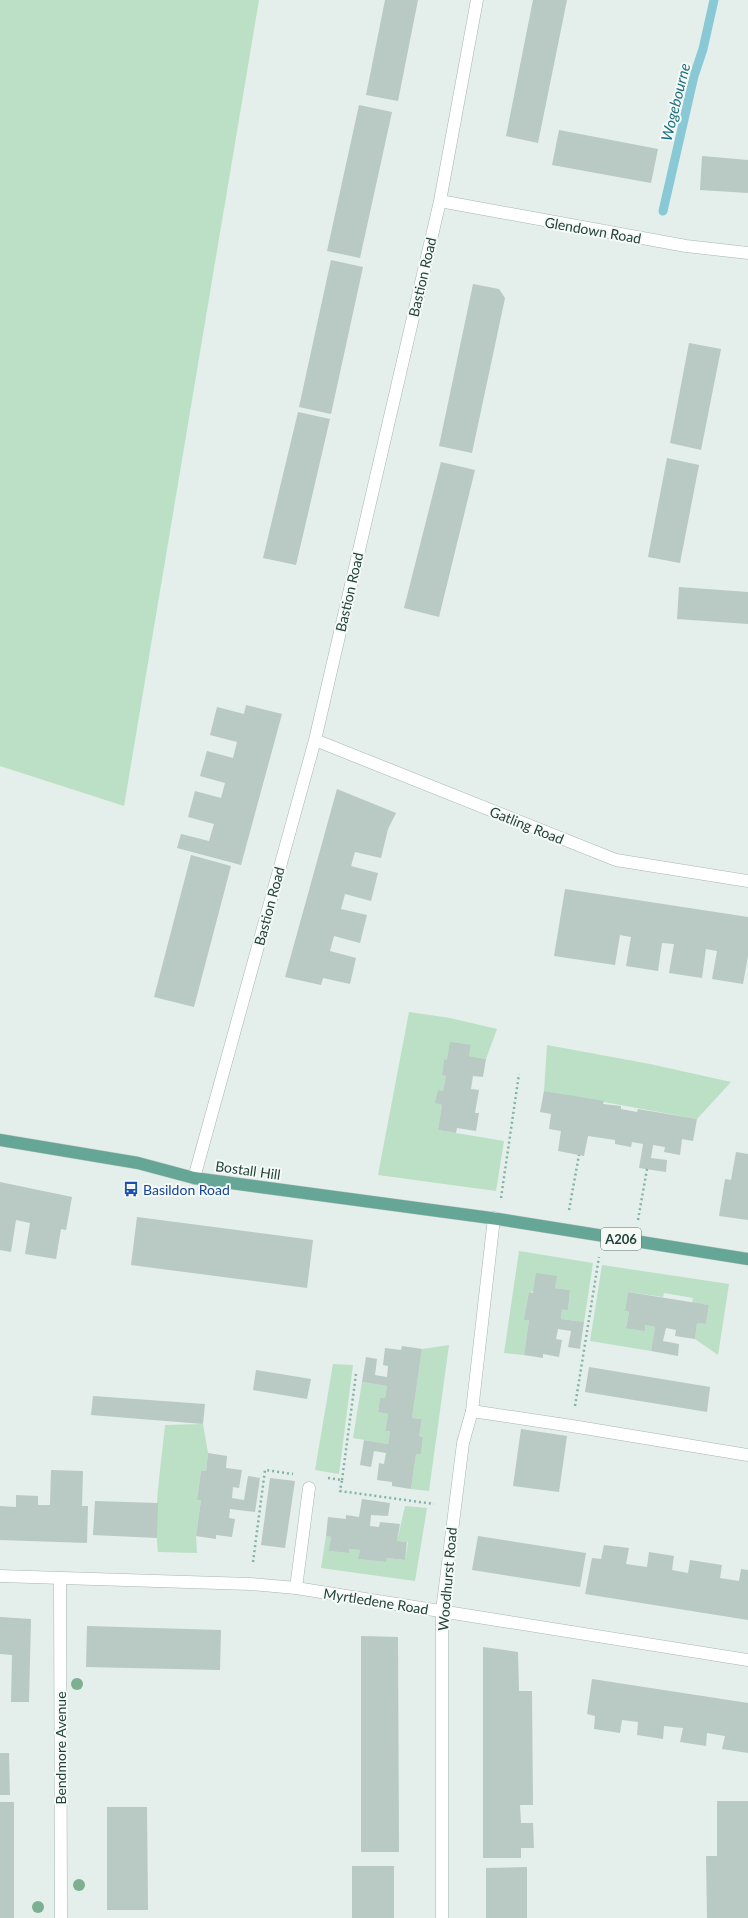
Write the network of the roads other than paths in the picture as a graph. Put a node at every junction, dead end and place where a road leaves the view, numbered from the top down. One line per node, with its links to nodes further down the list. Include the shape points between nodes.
1 (477, 0): 2 (street, Bastion Road)
2 (440, 201): 3 (street, Glendown Road, via 686,246); 4 (street, Bastion Road)
3 (748, 253)
4 (315, 740): 5 (street, Gatling Road, via 616,860); 7 (street, Bastion Road)
5 (748, 881)
6 (0, 1140): 7 (main road, Bostall Hill / A206, via 138,1163)
7 (194, 1178): 8 (main road, Bostall Hill / A206)
8 (496, 1218): 9 (main road, A206); 10 (street, Woodhurst Road)
9 (748, 1259)
10 (472, 1411): 11 (street); 16 (street, Woodhurst Road, via 463,1443)
11 (748, 1455)
12 (309, 1488): 15 (street)
13 (0, 1576): 14 (street, Myrtledene Road)
14 (60, 1578): 15 (street, Myrtledene Road, via 250,1584); 18 (street, Bendmore Avenue)
15 (296, 1588): 16 (street, Myrtledene Road)
16 (442, 1611): 17 (street, Myrtledene Road); 19 (street, Woodhurst Road)
17 (748, 1660)
18 (60, 1918)
19 (442, 1918)

